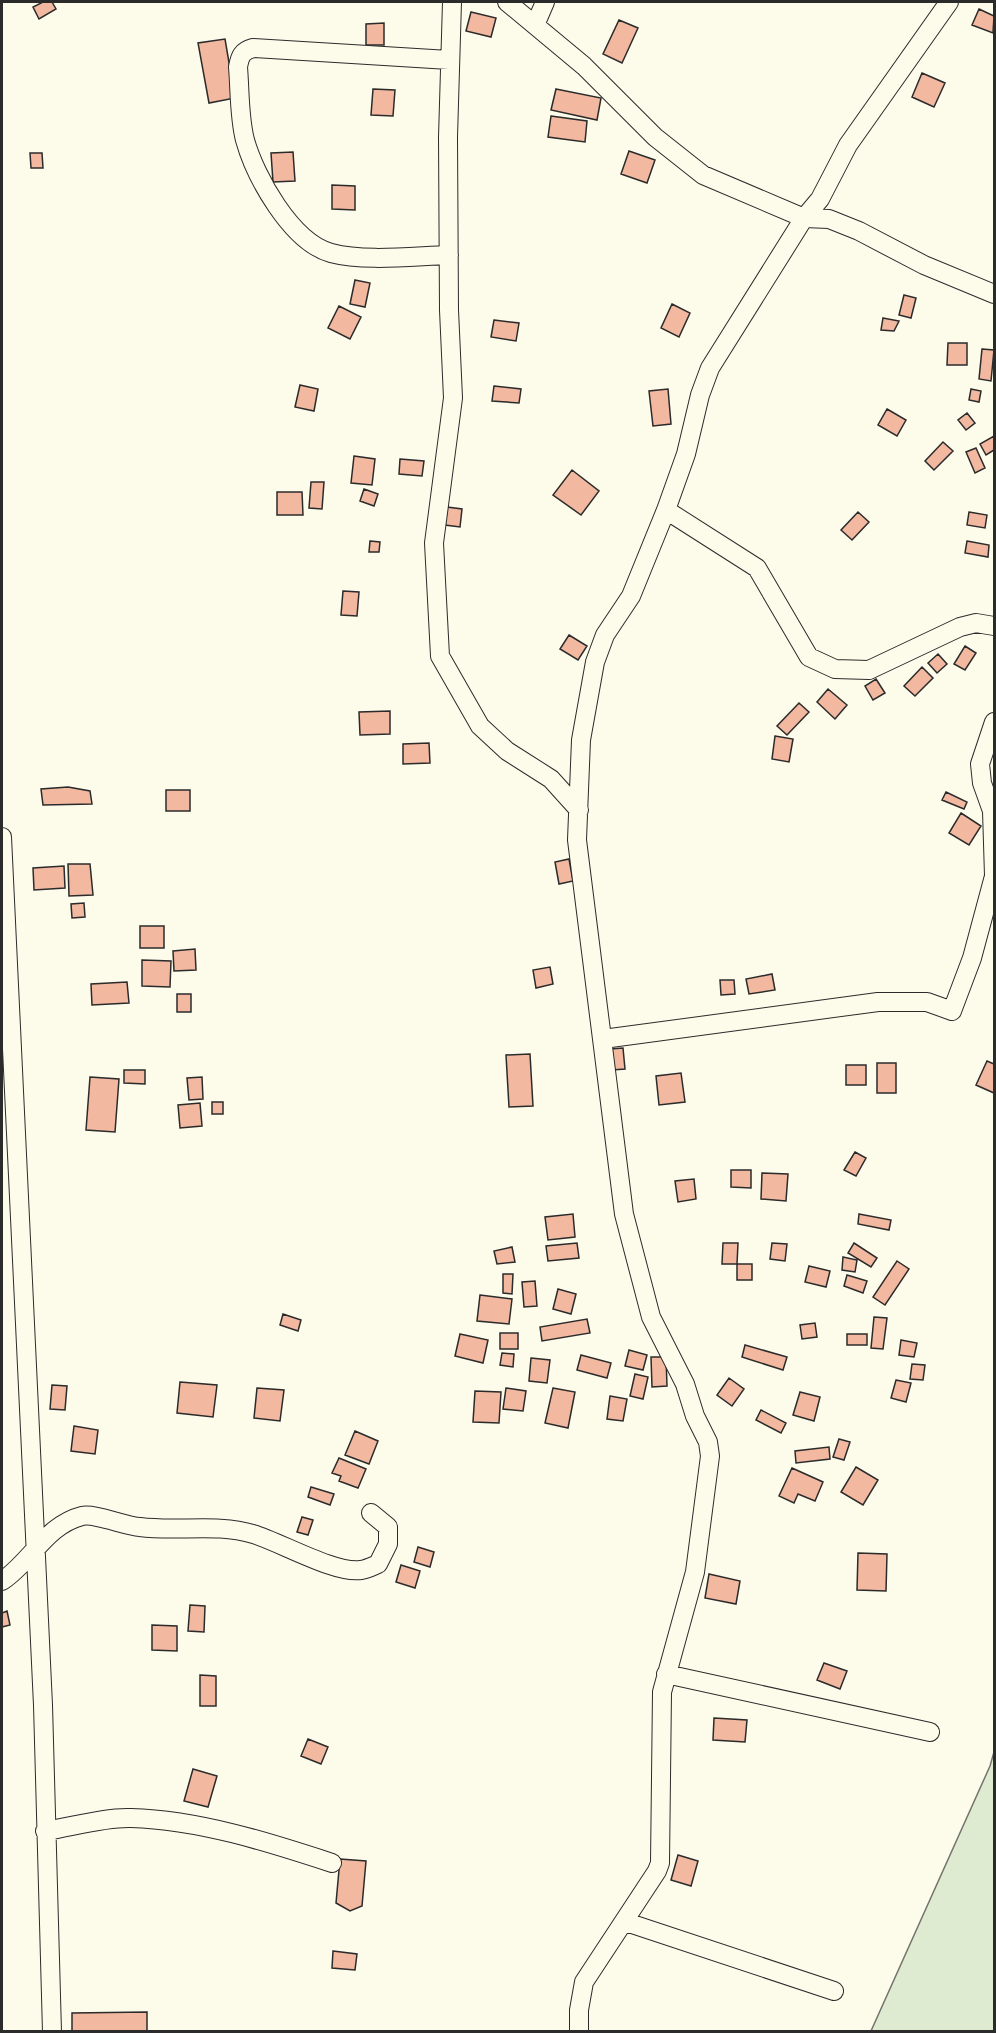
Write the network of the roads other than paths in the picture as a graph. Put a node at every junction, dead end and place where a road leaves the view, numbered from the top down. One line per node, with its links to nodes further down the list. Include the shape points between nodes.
1 (452, 2): 6 (street)
2 (507, 2): 5 (street)
3 (545, 2): 5 (street)
4 (949, 2): 7 (street, via 848,145 820,199)
5 (536, 23): 7 (street, via 655,137 703,175)
6 (449, 60): 8 (street); 8 (street, via 253,48 240,56 238,67 244,137 256,173 290,225 329,253)
7 (804, 218): 9 (street, via 829,219); 10 (street, via 710,368)
8 (449, 255): 13 (street, via 453,398 434,543 440,656 480,726 507,751 551,779)
9 (994, 294)
10 (666, 510): 11 (street, via 757,568 808,657 835,669 870,670 960,627 976,623); 13 (street, via 631,596 605,635 595,662 581,740)
11 (994, 626)
12 (994, 722): 15 (street, via 980,764 992,811 994,876 972,958 952,1011 927,1002 878,1002)
13 (579, 810): 15 (street, via 577,840)
14 (2, 837): 17 (street)
15 (603, 1039): 19 (street, via 624,1214 642,1290 651,1317 685,1384 710,1456 695,1572)
16 (371, 1513): 17 (street, via 388,1527 388,1544 378,1564 360,1570 329,1564 253,1534 140,1527 84,1515 54,1530)
17 (35, 1548): 18 (street); 21 (street)
18 (2, 1581)
19 (666, 1674): 20 (street); 23 (street, via 661,1721 660,1863)
20 (930, 1732)
21 (45, 1831): 22 (street, via 129,1818 166,1821 282,1847); 25 (street)
22 (332, 1863)
23 (626, 1922): 24 (street); 26 (street, via 584,1983)
24 (834, 1991)
25 (52, 2031)
26 (579, 2031)

